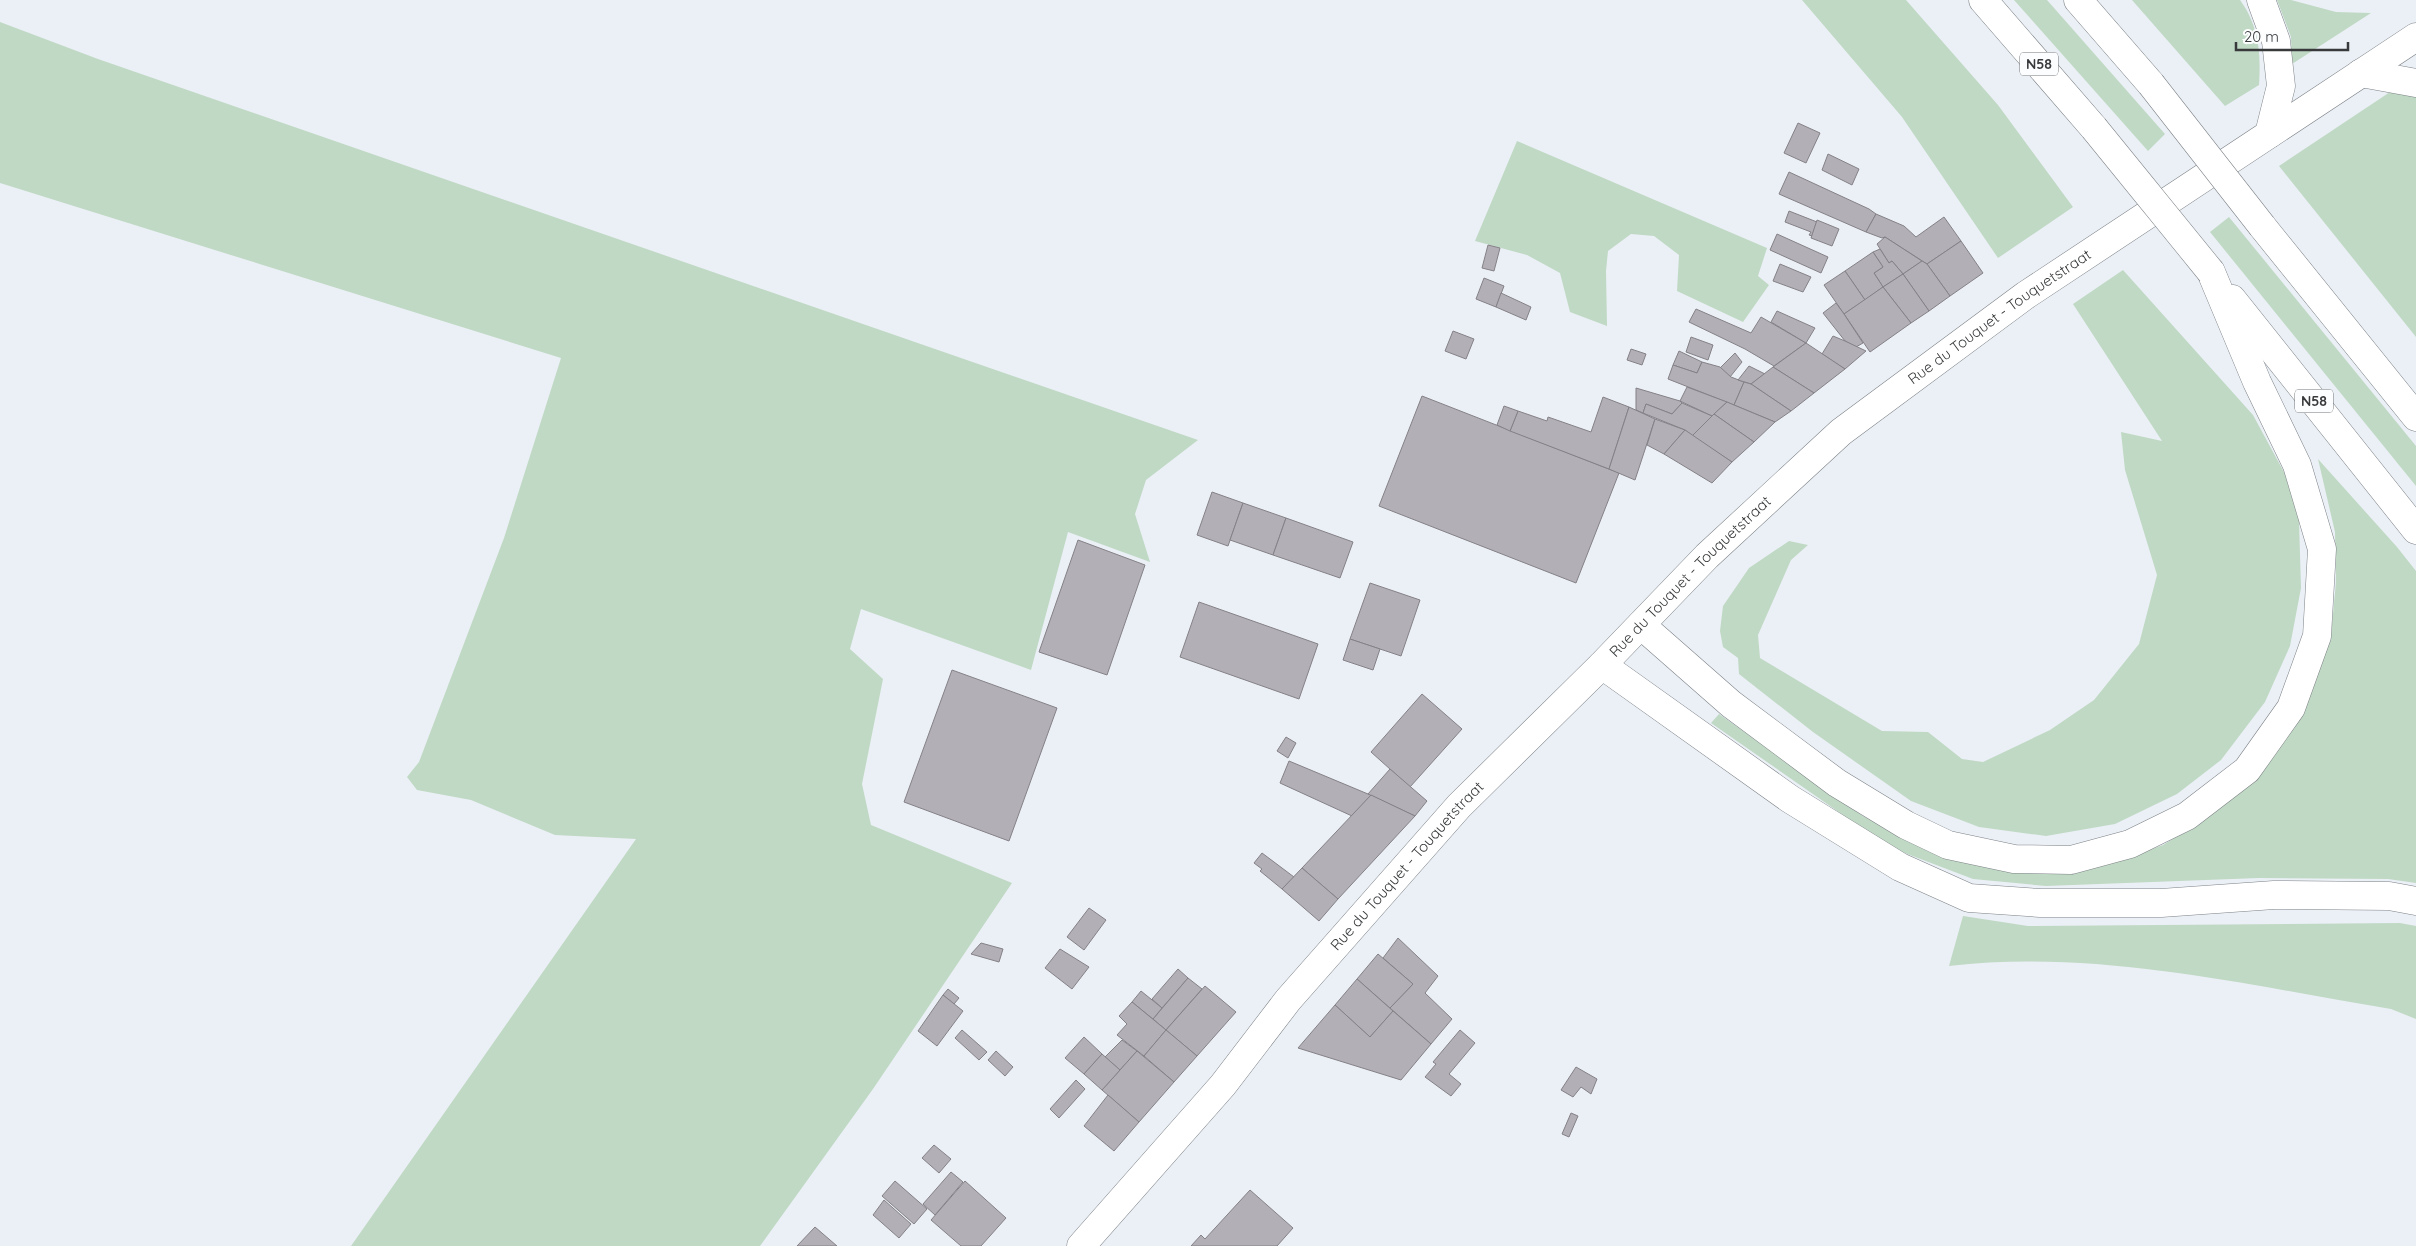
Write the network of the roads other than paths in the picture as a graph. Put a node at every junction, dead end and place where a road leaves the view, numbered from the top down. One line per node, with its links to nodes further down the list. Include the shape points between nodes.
1 (1983, 0): 8 (main road, N58, bridge, via 2094,128)
2 (2078, 0): 9 (main road, bridge, via 2151,84)
3 (2261, 0): 7 (main road, via 2276,41 2281,86)
4 (2416, 37): 5 (main road, Rue du Touquet - Touquetstraat)
5 (2361, 73): 6 (main road); 7 (main road, Rue du Touquet - Touquetstraat)
6 (2416, 83)
7 (2269, 134): 11 (main road, Rue du Touquet - Touquetstraat, via 2026,295 1841,432 1707,556)
8 (2211, 272): 10 (main road, N58); 11 (main road, via 2257,382 2298,465 2322,549 2317,636 2290,708 2247,770 2188,816 2130,844 2071,860 2014,859 1948,845 1906,825 1837,783 1731,704)
9 (2416, 416)
10 (2416, 530)
11 (1641, 625): 12 (main road, Rue du Touquet - Touquetstraat)
12 (1602, 665): 13 (main road, via 1799,804 1900,867 1969,898 2050,903 2161,903 2274,895 2389,896); 14 (main road, Rue du Touquet - Touquetstraat, via 1459,806 1288,1000 1223,1085)
13 (2416, 901)
14 (1081, 1246)

